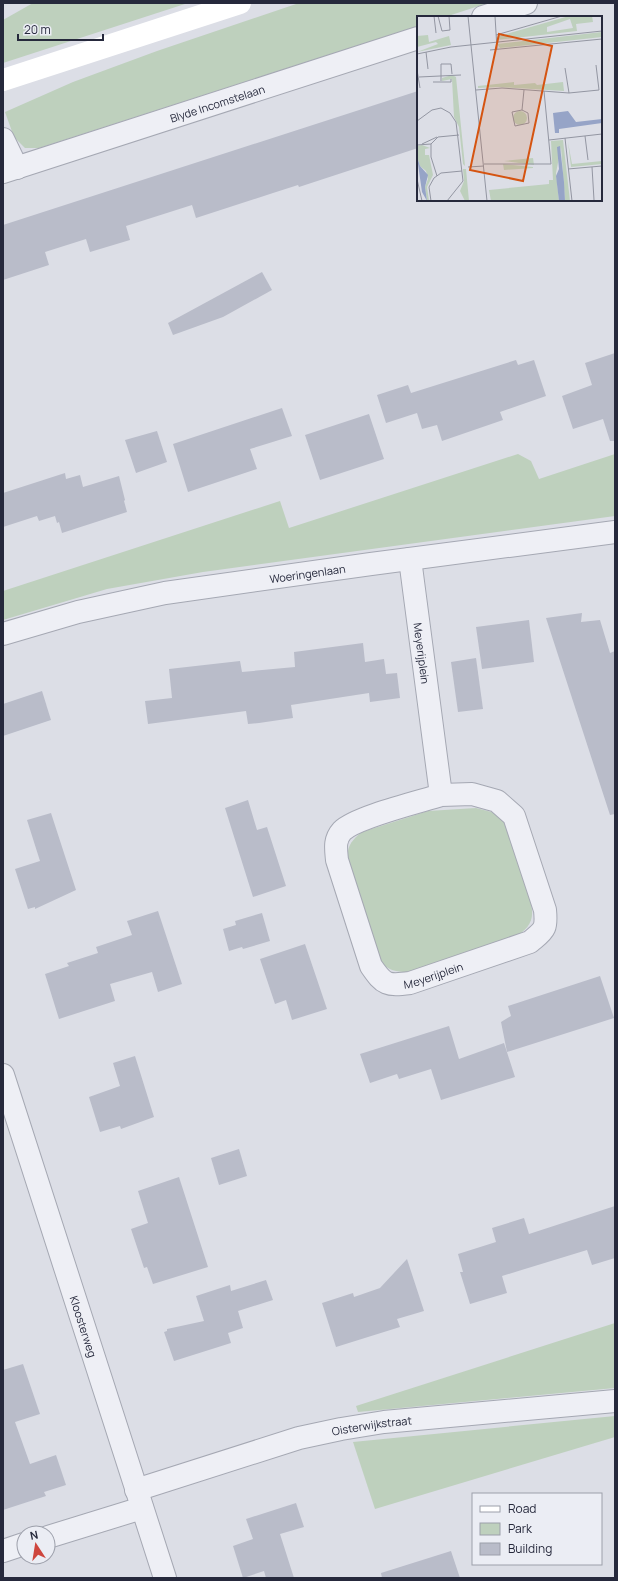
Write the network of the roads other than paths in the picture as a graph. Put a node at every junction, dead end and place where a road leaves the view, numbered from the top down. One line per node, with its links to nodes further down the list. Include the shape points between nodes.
1 (240, 3): 5 (street)
2 (526, 3): 3 (street)
3 (486, 16)
4 (417, 38): 7 (street, Blyde Incomstelaan)
5 (3, 80)
6 (3, 139): 7 (street, Blyde Incomstelaan)
7 (10, 170)
8 (615, 532): 9 (street, Woeringenlaan)
9 (410, 559): 10 (street, Woeringenlaan, via 165,593 78,612); 11 (street, Meyerijplein)
10 (3, 634)
11 (441, 795): 11 (street, Meyerijplein, via 472,794 497,801 514,816 545,910 546,923 543,931 530,942 410,983 393,985 380,979 371,966 335,843 342,831 362,820)
12 (3, 1075): 14 (street, Kloosterweg)
13 (615, 1402): 14 (street, Oisterwijkstraat, via 384,1422 341,1429 299,1438)
14 (139, 1499): 15 (street, Oisterwijkstraat); 18 (street, Kloosterweg)
15 (56, 1534)
16 (16, 1547): 17 (street)
17 (3, 1551)
18 (165, 1578)

